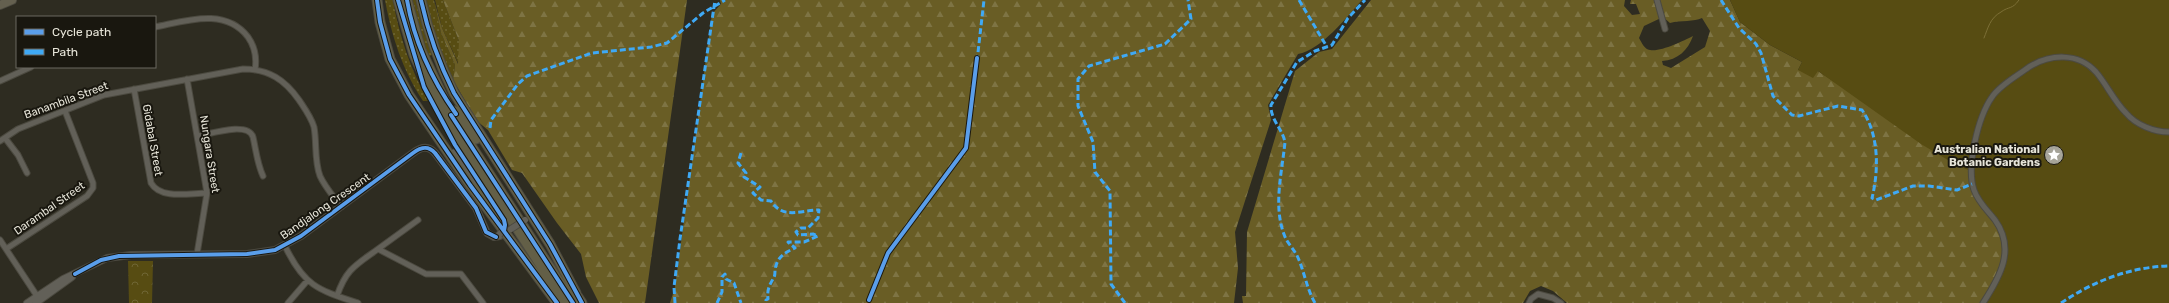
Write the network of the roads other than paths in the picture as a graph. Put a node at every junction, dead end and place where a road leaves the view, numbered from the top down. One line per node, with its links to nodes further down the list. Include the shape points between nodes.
1 (12, 0): 7 (main road)
2 (377, 0): 18 (highway, via 381,28 390,58)
3 (398, 0): 12 (highway, via 407,36)
4 (407, 0): 17 (highway, via 417,40)
5 (421, 0): 13 (highway)
6 (1656, 0): 9 (street)
7 (0, 5)
8 (156, 27): 11 (street, via 207,18 227,21 238,27 249,39 254,50)
9 (1665, 29)
10 (29, 68): 15 (street)
11 (255, 70): 14 (street, Banambila Street, via 243,69); 29 (street, Banambila Street, via 272,74 283,82 307,111 314,127 320,176)
12 (421, 72): 28 (highway, via 424,87 448,132); 47 (highway, via 446,120)
13 (444, 73): 24 (street, via 445,81 459,108); 39 (highway, via 470,120 550,244)
14 (187, 79): 16 (street, Banambila Street); 21 (street, Nungara Street)
15 (0, 81)
16 (134, 89): 19 (street, Banambila Street, via 104,95); 27 (street, Gidabal Street, via 154,189 165,193)
17 (439, 89): 24 (highway); 48 (highway, via 463,135)
18 (409, 95): 28 (street); 46 (highway, via 467,181)
19 (65, 110): 22 (street, Banambila Street, via 18,129); 36 (street, Darambal Street, via 93,188 87,196)
20 (2169, 132): 52 (street, via 2145,127 2132,118 2118,105 2096,72 2084,62 2068,57 2053,57 2036,63 1994,93 1980,122 1972,180 1976,194 2001,231 2005,258 1998,279)
21 (198, 136): 26 (street, via 240,128 247,130 252,134); 27 (street, Nungara Street)
22 (5, 138): 23 (street, Banambila Street); 25 (street)
23 (0, 141)
24 (499, 171): 31 (street, via 525,210)
25 (27, 173)
26 (263, 176)
27 (207, 193): 37 (street, Nungara Street)
28 (491, 202): 32 (street)
29 (341, 207): 32 (street, Bandjalong Crescent, bridge, via 418,149 427,148 435,153 476,208 487,233 499,236); 34 (street, Bandjalong Crescent)
30 (418, 220): 35 (street)
31 (525, 220): 32 (street, Bandjalong Crescent, bridge); 39 (highway, via 532,222)
32 (508, 230)
33 (0, 240): 36 (street)
34 (285, 246): 37 (street, Bandjalong Crescent, via 259,253); 38 (street)
35 (378, 249): 40 (street, via 349,271); 45 (street, via 426,274 461,274)
36 (6, 250): 41 (street)
37 (197, 254): 41 (street, Bandjalong Crescent, via 119,256 101,260 75,274)
38 (307, 281): 40 (street); 43 (street)
39 (576, 293): 49 (highway)
40 (337, 296): 44 (street)
41 (38, 300): 42 (street, Bandjalong Crescent)
42 (27, 303)
43 (288, 303)
44 (358, 303)
45 (483, 303)
46 (557, 303)
47 (565, 303)
48 (573, 303)
49 (582, 303)
50 (1529, 303): 51 (street, via 1538,294)
51 (1561, 303)
52 (1983, 303)

